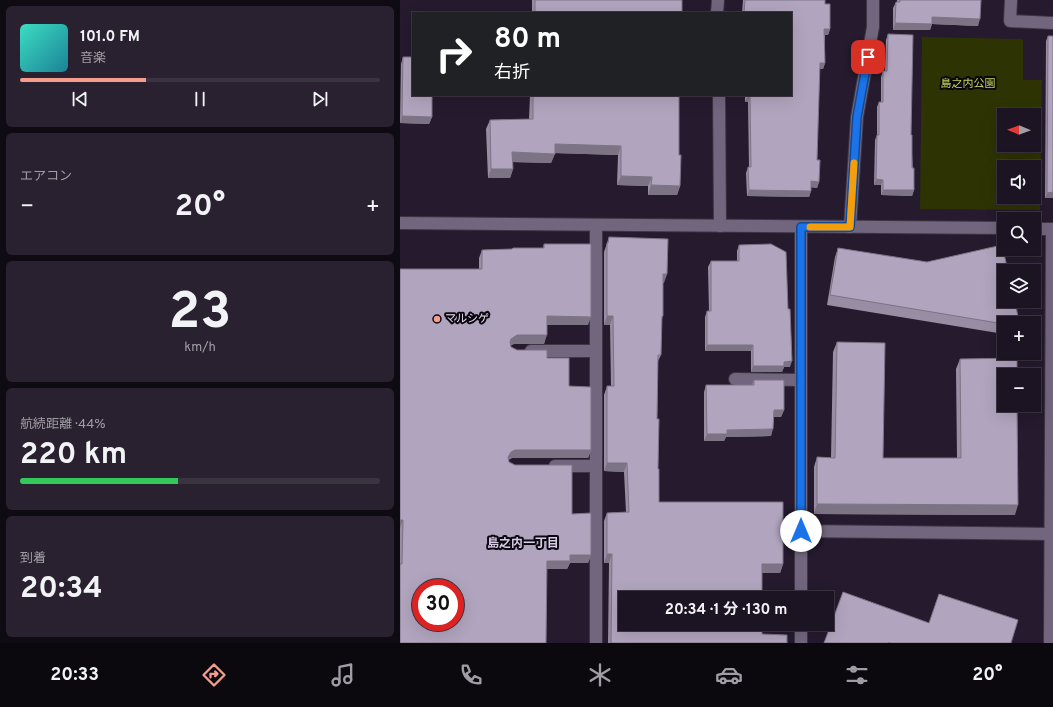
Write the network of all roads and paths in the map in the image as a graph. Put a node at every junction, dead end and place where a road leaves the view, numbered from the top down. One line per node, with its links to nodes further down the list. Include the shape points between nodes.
1 (718, 0): 4 (street)
2 (873, 0): 11 (street, via 873,27 857,117)
3 (1011, 0): 5 (street, via 1010,21)
4 (717, 12)
5 (1053, 23)
6 (718, 96): 9 (street)
7 (400, 223): 8 (street)
8 (596, 225): 9 (street); 16 (street)
9 (720, 226): 10 (street)
10 (801, 227): 11 (street); 18 (street)
11 (850, 227): 12 (street)
12 (997, 228)
13 (1041, 229): 14 (street)
14 (1052, 229): 22 (street)
15 (522, 351): 16 (street)
16 (596, 351): 20 (street)
17 (735, 379): 18 (street)
18 (801, 380): 21 (street)
19 (543, 466): 20 (street)
20 (596, 466): 25 (street)
21 (801, 531): 22 (street); 23 (street)
22 (1050, 534): 27 (street)
23 (801, 591)
24 (801, 631): 26 (street)
25 (596, 643)
26 (801, 643)
27 (1050, 643)

